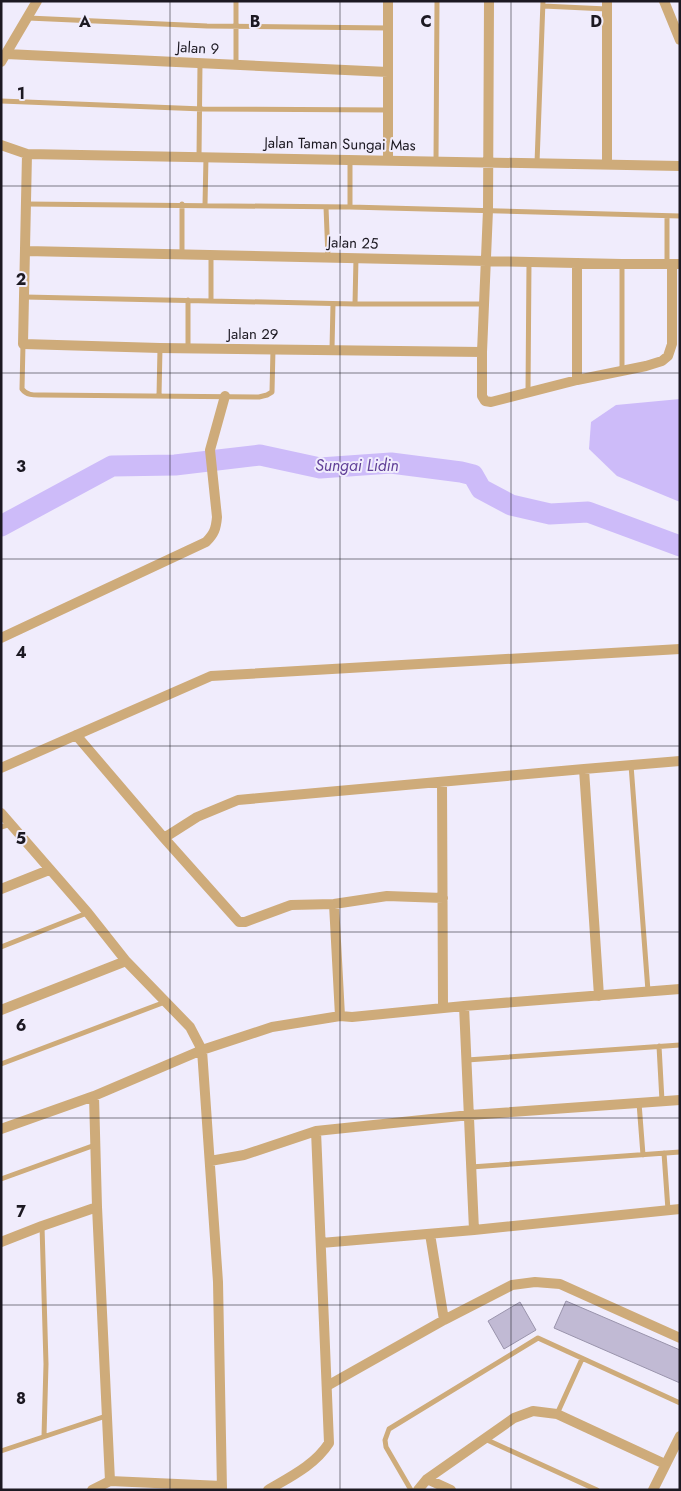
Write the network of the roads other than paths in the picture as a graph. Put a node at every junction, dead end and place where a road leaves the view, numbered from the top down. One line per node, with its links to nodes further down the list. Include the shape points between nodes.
1 (37, 1): 9 (street)
2 (236, 1): 10 (lane)
3 (388, 1): 11 (street)
4 (437, 1): 25 (lane)
5 (490, 1): 26 (street)
6 (664, 1): 12 (street)
7 (543, 4): 8 (lane); 27 (lane)
8 (606, 5): 28 (street)
9 (27, 18): 10 (lane); 13 (street)
10 (236, 25): 11 (lane); 15 (lane)
11 (388, 28): 16 (street)
12 (680, 40)
13 (4, 58): 14 (street, Jalan 9)
14 (200, 63): 15 (street, Jalan 9); 18 (lane)
15 (236, 65): 16 (street, Jalan 9)
16 (388, 72): 19 (street)
17 (1, 101): 18 (lane)
18 (199, 109): 19 (lane); 22 (lane)
19 (388, 110): 24 (street)
20 (1, 145): 21 (street, Jalan Taman Sungai Mas)
21 (27, 154): 22 (street, Jalan Taman Sungai Mas); 30 (street)
22 (202, 157): 23 (street, Jalan Taman Sungai Mas); 32 (lane)
23 (350, 159): 24 (street, Jalan Taman Sungai Mas); 34 (lane)
24 (388, 160): 25 (street, Jalan Taman Sungai Mas)
25 (436, 161): 26 (street, Jalan Taman Sungai Mas)
26 (487, 162): 27 (street, Jalan Taman Sungai Mas); 35 (street)
27 (537, 163): 28 (street, Jalan Taman Sungai Mas)
28 (607, 165): 29 (street, Jalan Taman Sungai Mas)
29 (680, 166)
30 (26, 204): 31 (lane); 38 (street)
31 (182, 204): 32 (lane); 39 (lane)
32 (205, 205): 33 (lane)
33 (326, 207): 34 (lane); 41 (lane)
34 (350, 207): 35 (lane)
35 (488, 210): 36 (lane); 43 (street)
36 (667, 216): 37 (lane); 47 (lane)
37 (680, 216)
38 (26, 251): 39 (street, Jalan 25); 48 (street)
39 (182, 254): 40 (street, Jalan 25)
40 (211, 256): 41 (street, Jalan 25); 50 (lane)
41 (328, 257): 42 (street, Jalan 25)
42 (356, 258): 43 (street, Jalan 25); 52 (lane)
43 (486, 261): 44 (street, Jalan 25); 53 (street)
44 (529, 262): 45 (street, Jalan 25); 62 (lane)
45 (578, 263): 46 (street, Jalan 25); 61 (street)
46 (622, 264): 47 (street, Jalan 25); 60 (lane)
47 (673, 264): 60 (street, via 672,344 668,356 662,361)
48 (25, 297): 49 (lane); 54 (street)
49 (188, 300): 50 (lane); 56 (lane)
50 (211, 301): 51 (lane)
51 (333, 304): 52 (lane); 58 (lane)
52 (355, 304): 53 (lane)
53 (484, 304): 59 (street)
54 (23, 344): 55 (street, Jalan 29); 63 (lane, via 24,393)
55 (160, 348): 56 (street, Jalan 29); 63 (lane)
56 (188, 348): 57 (street, Jalan 29)
57 (273, 349): 58 (street, Jalan 29); 64 (lane, via 272,392 259,397)
58 (332, 349): 59 (street, Jalan 29)
59 (482, 352): 62 (street, via 482,396 485,401)
60 (622, 371): 61 (street)
61 (578, 380): 62 (street)
62 (528, 392)
63 (159, 396): 64 (lane)
64 (225, 396): 65 (street, via 210,450 216,506 214,534 206,542)
65 (1, 638)
66 (680, 649): 67 (street, via 211,676)
67 (76, 735): 70 (street); 76 (street)
68 (680, 761): 69 (street)
69 (631, 765): 71 (street); 85 (lane)
70 (1, 768)
71 (584, 769): 72 (street); 86 (street)
72 (442, 782): 76 (street, via 238,800 197,817); 79 (street)
73 (1, 813): 74 (street)
74 (12, 824): 75 (lane); 77 (street)
75 (1, 828)
76 (164, 838): 80 (street, via 239,922 291,905)
77 (49, 870): 78 (street); 81 (street)
78 (1, 889)
79 (443, 898): 80 (street, via 387,896); 89 (street)
80 (334, 904): 91 (street)
81 (88, 913): 82 (lane); 83 (street)
82 (1, 947)
83 (126, 961): 87 (street); 90 (street)
84 (680, 989): 85 (street)
85 (648, 992): 86 (street)
86 (599, 996): 88 (street)
87 (165, 1002): 94 (street, via 190,1027); 96 (lane)
88 (464, 1006): 89 (street); 95 (street)
89 (444, 1007): 91 (street)
90 (1, 1010)
91 (340, 1016): 94 (street, via 272,1028)
92 (680, 1045): 93 (lane)
93 (659, 1046): 95 (lane); 99 (lane)
94 (202, 1050): 97 (street); 108 (street)
95 (467, 1060): 101 (street)
96 (1, 1064)
97 (94, 1096): 102 (street); 104 (street)
98 (680, 1100): 99 (street)
99 (662, 1101): 100 (street)
100 (639, 1103): 101 (street); 107 (lane)
101 (470, 1115): 103 (street); 109 (street)
102 (1, 1129)
103 (316, 1131): 108 (street, via 244,1155); 118 (street)
104 (96, 1145): 110 (lane); 111 (street)
105 (680, 1152): 106 (lane)
106 (664, 1153): 107 (lane); 113 (lane)
107 (643, 1155): 109 (lane)
108 (210, 1161): 133 (street, via 218,1282)
109 (472, 1167): 115 (street)
110 (1, 1179)
111 (96, 1208): 114 (street); 125 (street)
112 (680, 1209): 113 (street)
113 (668, 1210): 115 (street)
114 (42, 1226): 117 (street); 126 (lane, via 46,1364)
115 (474, 1230): 116 (street)
116 (430, 1234): 118 (street); 119 (street)
117 (1, 1242)
118 (321, 1243): 122 (street)
119 (444, 1320): 120 (street, via 512,1285 535,1282 560,1284); 122 (street)
120 (680, 1338)
121 (582, 1359): 123 (lane); 124 (lane); 136 (lane, via 538,1338 388,1429 384,1440 386,1447)
122 (327, 1386): 135 (street, via 329,1443 312,1462)
123 (680, 1403)
124 (558, 1414): 128 (street, via 534,1411 514,1418); 130 (street)
125 (106, 1416): 126 (lane); 132 (street)
126 (44, 1436): 129 (lane)
127 (680, 1436): 130 (street)
128 (484, 1439): 131 (street); 139 (lane)
129 (1, 1451)
130 (665, 1464): 140 (street)
131 (427, 1479): 137 (street); 138 (street)
132 (110, 1481): 133 (street); 134 (street)
133 (222, 1488)
134 (92, 1490)
135 (268, 1490)
136 (411, 1490)
137 (418, 1490)
138 (451, 1490)
139 (597, 1490)
140 (653, 1490)

